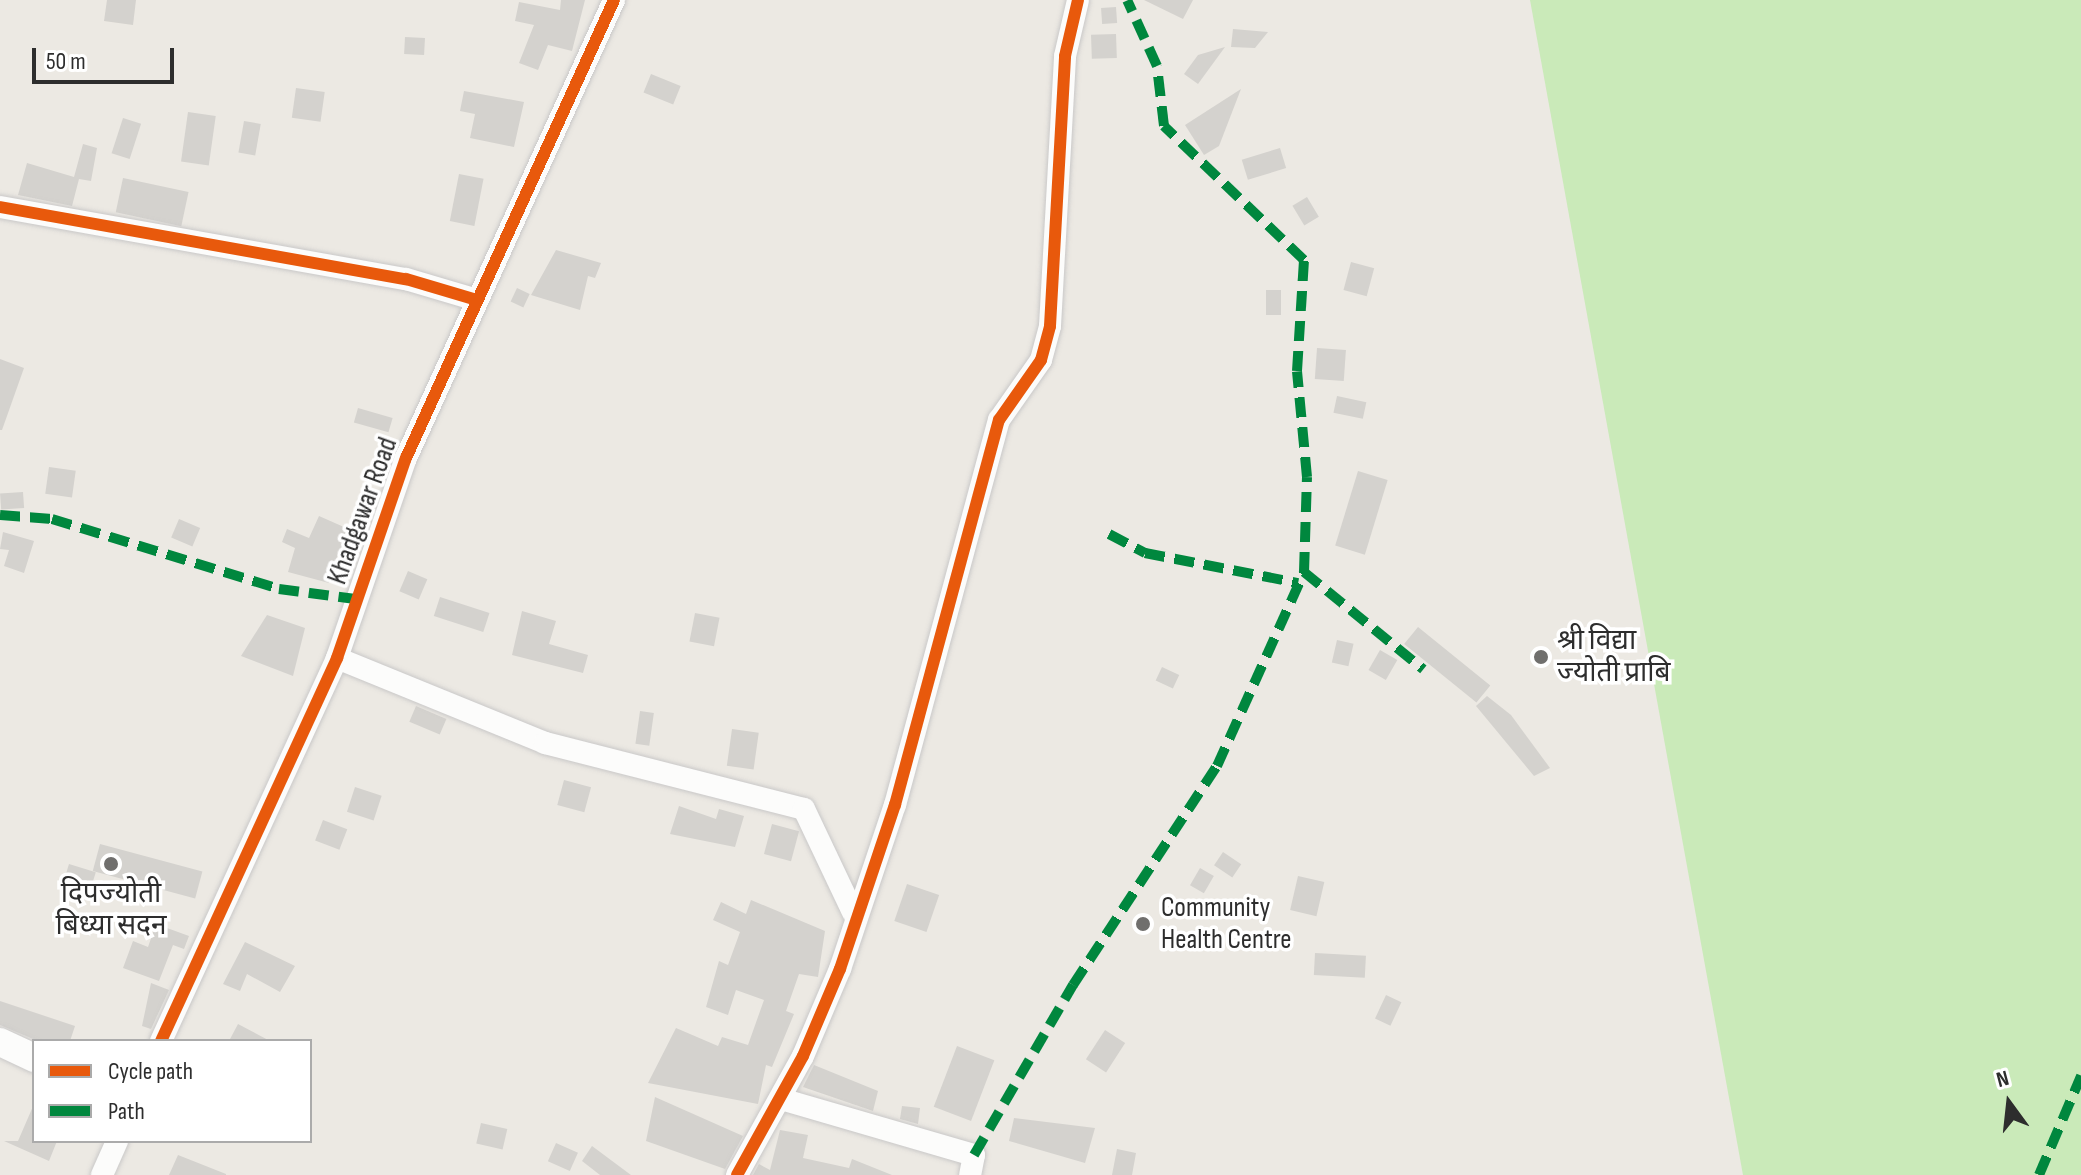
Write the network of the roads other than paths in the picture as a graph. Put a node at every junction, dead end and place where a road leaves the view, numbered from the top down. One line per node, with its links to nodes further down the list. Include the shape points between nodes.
1 (614, 0): 4 (street, Khadgawar Road)
2 (1078, 0): 6 (street, via 1065,56 1050,326 1041,360 999,420 895,805)
3 (0, 207): 4 (street, via 406,279)
4 (477, 300): 5 (street, Khadgawar Road, via 406,458)
5 (337, 658): 6 (street, via 545,743 804,809); 7 (street, Khadgawar Road)
6 (853, 912): 10 (street, via 840,969)
7 (162, 1039)
8 (0, 1042): 9 (street)
9 (32, 1057)
10 (781, 1099): 13 (street); 14 (street, via 974,1155)
11 (116, 1143): 12 (street)
12 (102, 1175)
13 (737, 1175)
14 (970, 1175)

